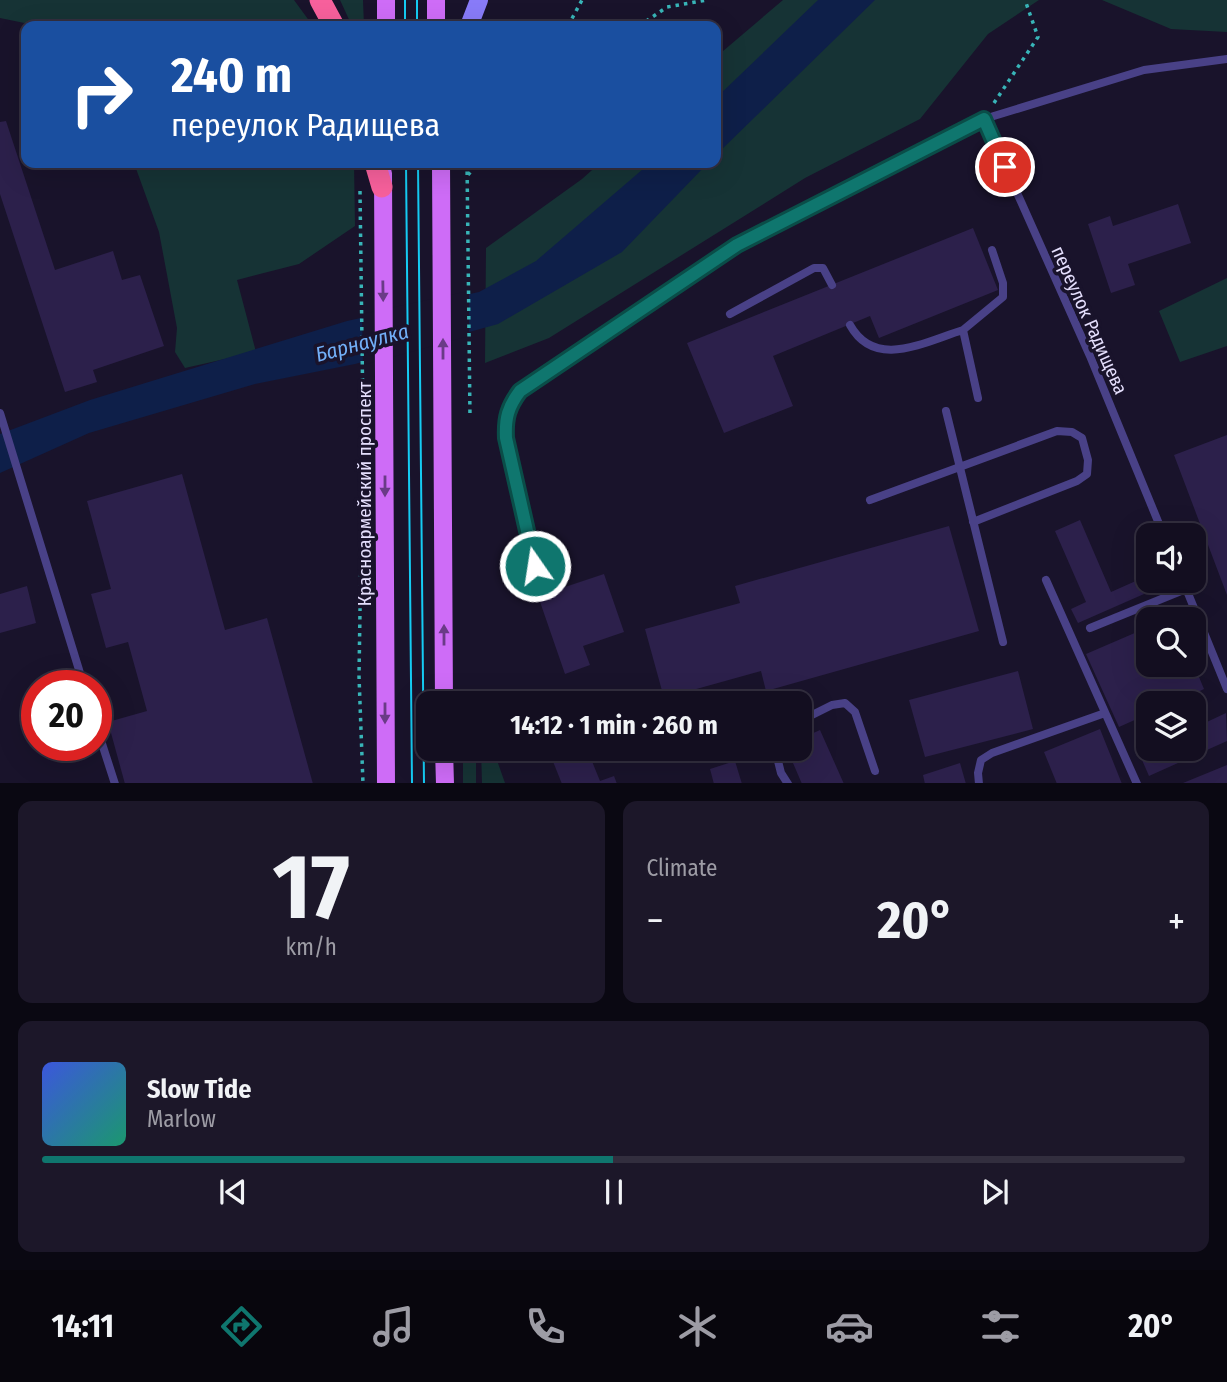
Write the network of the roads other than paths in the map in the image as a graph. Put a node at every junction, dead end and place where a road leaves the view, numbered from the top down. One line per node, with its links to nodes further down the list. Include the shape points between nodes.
1 (320, 0): 5 (highway)
2 (386, 0): 6 (main road)
3 (436, 0): 7 (main road)
4 (479, 0): 8 (main road)
5 (331, 21)
6 (386, 21)
7 (436, 21)
8 (472, 21)
9 (1227, 59): 10 (lane, via 1144,70)
10 (984, 119): 26 (lane, переулок Радищева); 27 (lane, via 737,245 520,391 505,419 506,438)
11 (377, 168): 14 (highway)
12 (383, 168): 14 (main road, Красноармейский проспект)
13 (441, 168): 35 (main road, one-way to 13)
14 (382, 187): 43 (main road, Красноармейский проспект, one-way to 43)
15 (992, 250): 19 (lane, via 1003,297)
16 (832, 285): 17 (lane, via 823,268 814,268)
17 (730, 314)
18 (850, 325): 19 (lane, via 866,345 883,350)
19 (963, 330): 20 (lane)
20 (978, 398)
21 (946, 411): 23 (lane)
22 (0, 413): 33 (lane)
23 (960, 467): 24 (lane); 25 (lane); 25 (lane, via 1057,431 1082,438 1088,460 1087,474 1077,481)
24 (870, 500)
25 (974, 522): 32 (lane)
26 (1159, 523)
27 (535, 566)
28 (1046, 580): 36 (lane)
29 (1167, 593): 31 (lane)
30 (1188, 593): 34 (lane)
31 (1090, 628)
32 (1003, 642)
33 (79, 670)
34 (1227, 689)
35 (444, 691)
36 (1105, 713): 46 (lane, via 992,753 981,760); 47 (lane)
37 (812, 716): 41 (lane, via 845,703 855,712)
38 (108, 761): 42 (lane)
39 (444, 761): 44 (main road)
40 (778, 761): 45 (lane)
41 (876, 771)
42 (115, 783)
43 (386, 783)
44 (445, 783)
45 (788, 783)
46 (979, 783)
47 (1137, 783)

